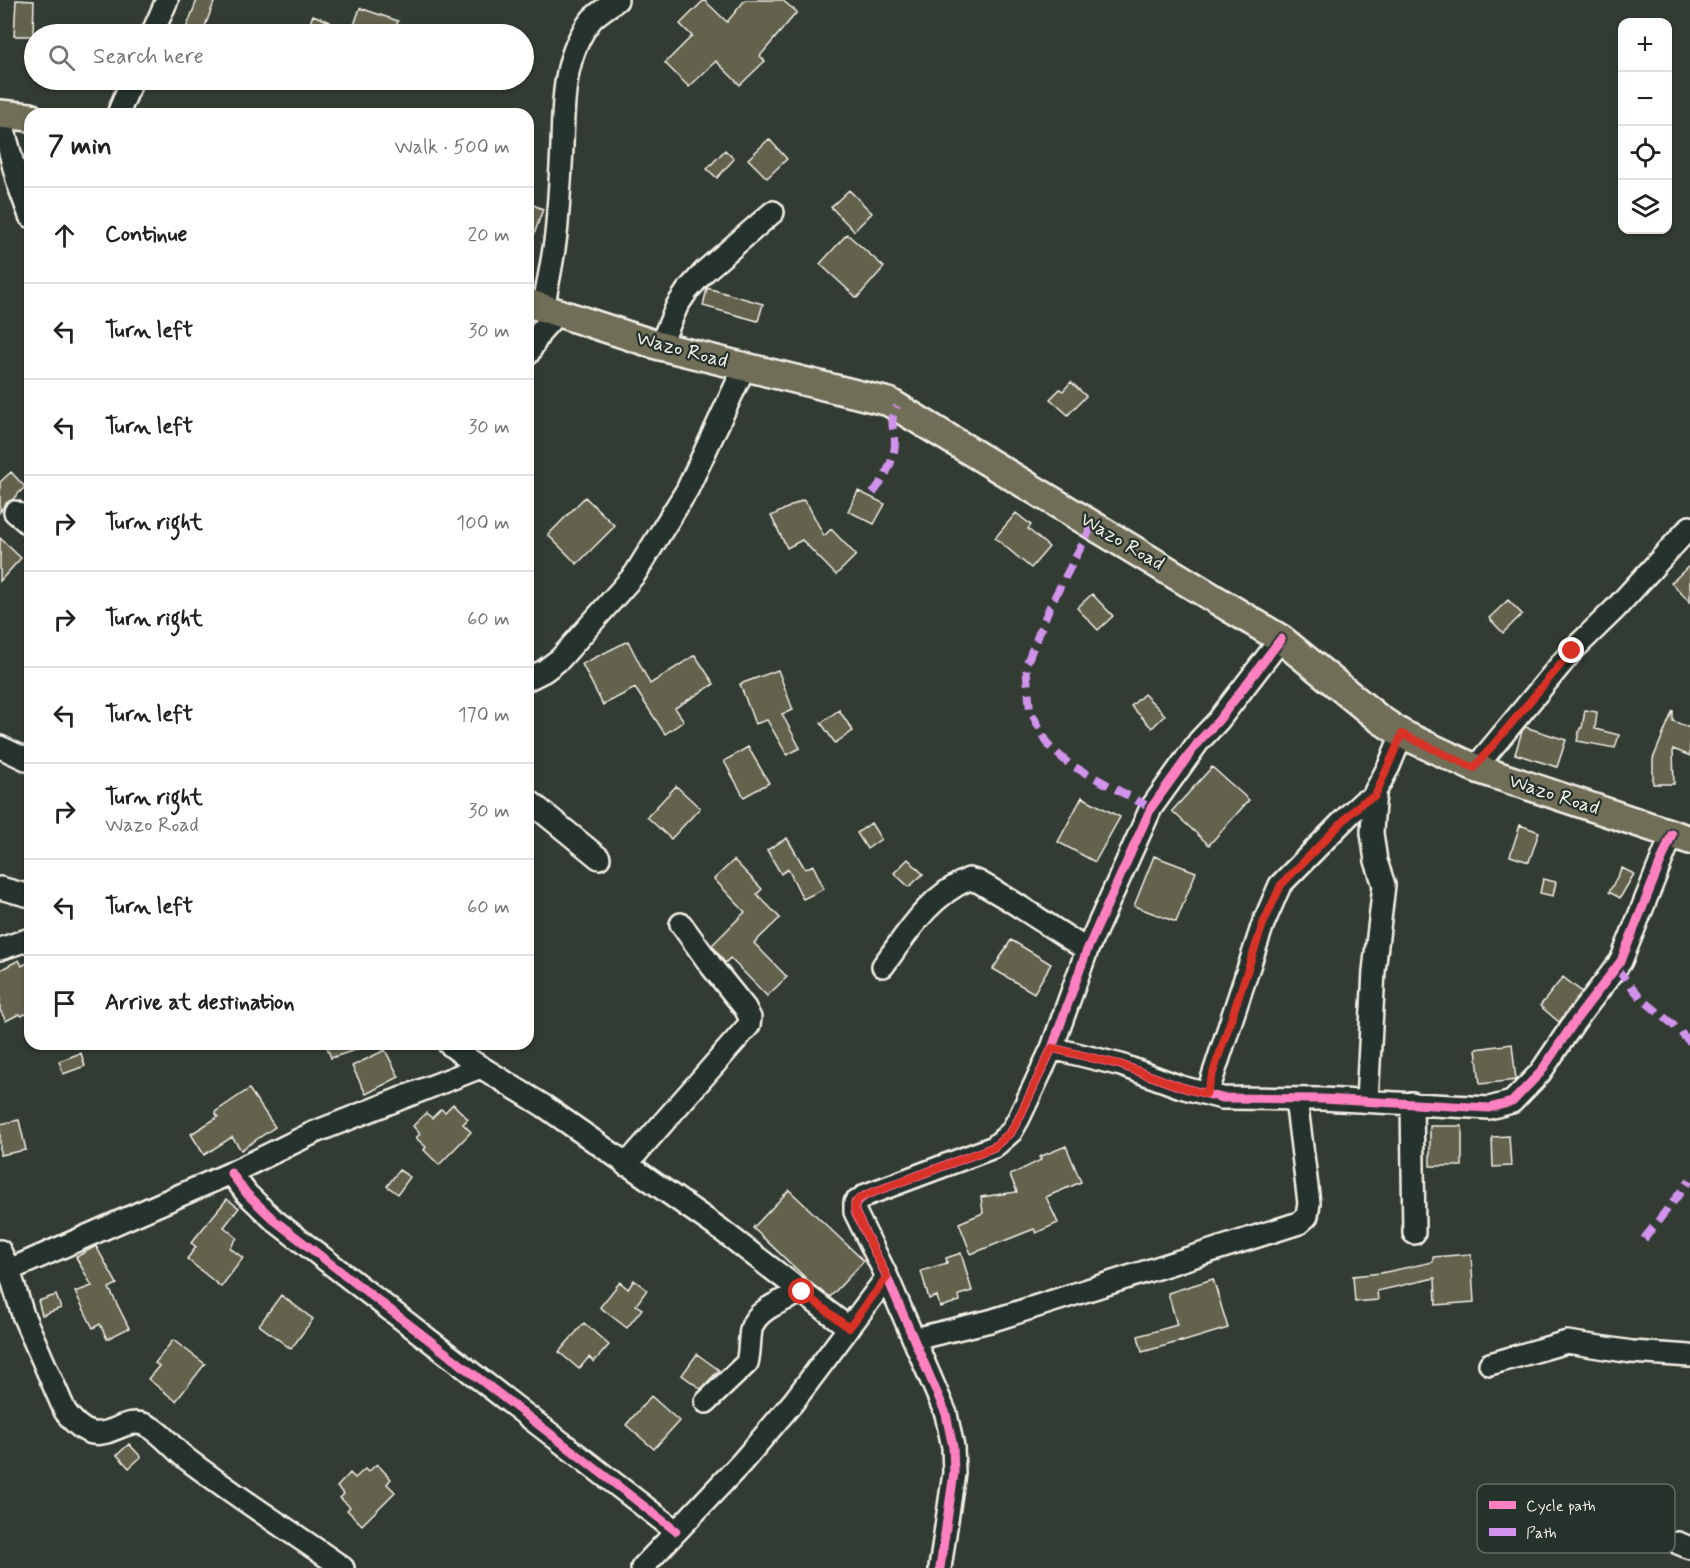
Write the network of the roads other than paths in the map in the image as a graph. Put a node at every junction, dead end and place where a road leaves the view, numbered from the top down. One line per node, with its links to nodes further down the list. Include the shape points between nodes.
1 (166, 0): 3 (street)
2 (617, 0): 10 (street, via 589,23 565,84 557,227)
3 (156, 24)
4 (128, 90): 5 (street)
5 (120, 108)
6 (0, 114): 7 (main road); 8 (street)
7 (24, 116)
8 (24, 200)
9 (773, 212): 12 (street, via 687,291)
10 (543, 308): 11 (street, via 541,331); 12 (main road, Wazo Road)
11 (534, 343)
12 (660, 346): 13 (main road, Wazo Road)
13 (745, 366): 15 (main road, Wazo Road, via 889,402); 16 (street, via 687,490 635,574 560,659)
14 (1690, 527): 20 (street, via 1572,651)
15 (1281, 639): 17 (main road, Wazo Road); 30 (street, via 1151,808)
16 (534, 676)
17 (1402, 734): 20 (main road, Wazo Road); 21 (street)
18 (0, 747): 19 (street)
19 (24, 758)
20 (1474, 768): 23 (main road, Wazo Road)
21 (1375, 796): 35 (street, via 1351,813 1281,885 1263,924); 37 (street, via 1372,833 1384,885)
22 (534, 805): 24 (street)
23 (1681, 837): 38 (street, via 1622,961 1540,1073 1512,1102 1489,1108)
24 (599, 858)
25 (0, 888): 26 (street)
26 (24, 894)
27 (681, 924): 39 (street, via 746,1008 749,1025)
28 (24, 941): 29 (street)
29 (0, 949)
30 (1087, 950): 31 (street, via 969,879 931,903); 32 (street)
31 (884, 966)
32 (1052, 1048): 35 (street, via 1121,1065); 44 (street, via 1011,1132 994,1147 866,1195 855,1203 855,1212)
33 (457, 1050): 34 (street)
34 (481, 1067): 39 (street); 40 (street, via 315,1131)
35 (1206, 1094): 36 (street, via 1222,1098)
36 (1296, 1099): 37 (street); 47 (street, via 1309,1203 1307,1216 1299,1223 990,1321)
37 (1366, 1101): 38 (street)
38 (1412, 1103): 41 (street)
39 (626, 1165): 45 (street, via 720,1229)
40 (231, 1173): 43 (street); 51 (street, via 274,1220)
41 (1414, 1233)
42 (0, 1251): 43 (street)
43 (9, 1270): 52 (street, via 23,1316 73,1421 82,1429 101,1433 133,1423 148,1426 186,1459)
44 (887, 1277): 46 (street); 47 (street)
45 (802, 1292): 46 (street); 50 (street, via 773,1306 756,1320 751,1329 747,1363)
46 (849, 1328): 51 (street, via 794,1401)
47 (914, 1339): 54 (street, via 946,1414 953,1447 954,1473)
48 (1690, 1356): 49 (street, via 1568,1342)
49 (1490, 1364)
50 (706, 1402)
51 (676, 1531): 53 (street)
52 (343, 1568)
53 (642, 1568)
54 (940, 1568)

